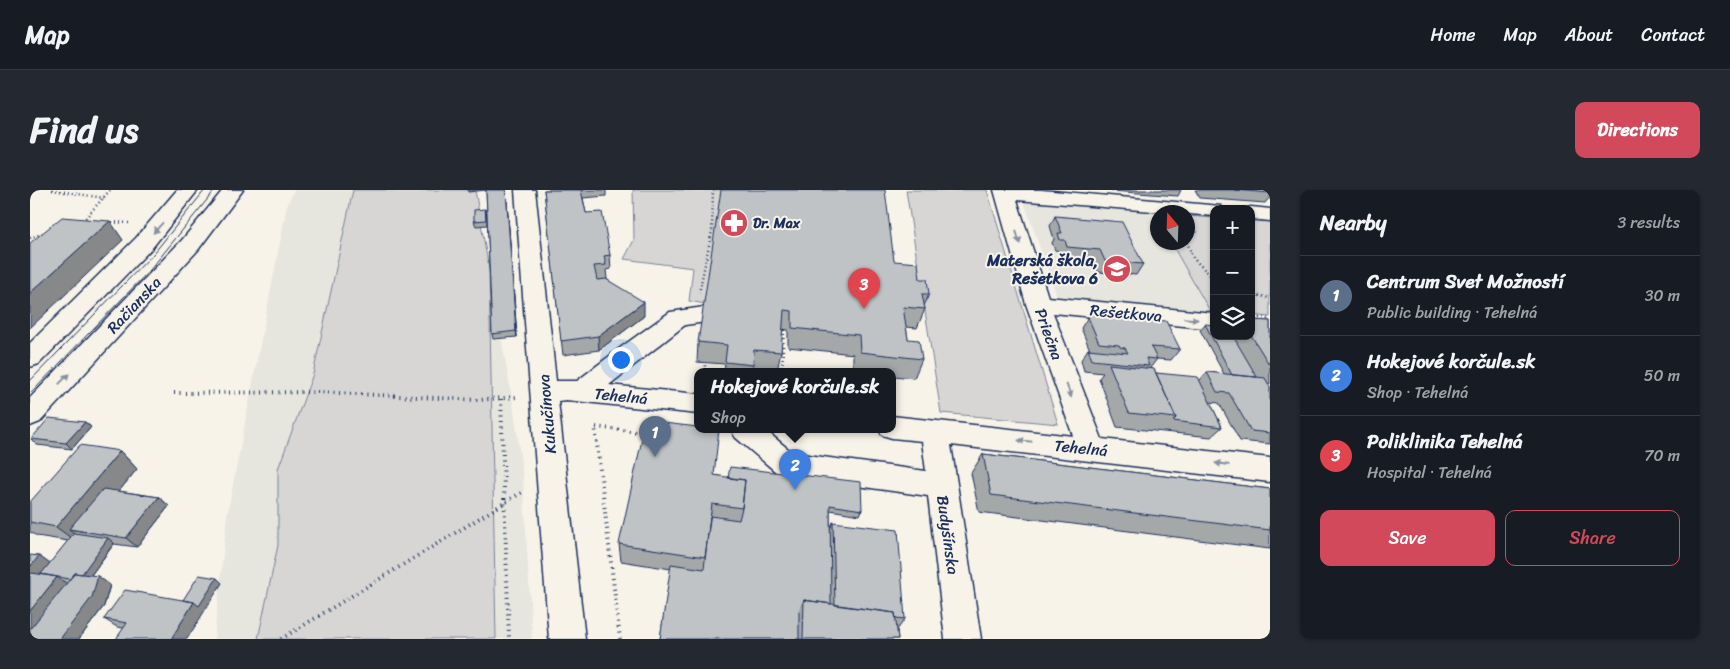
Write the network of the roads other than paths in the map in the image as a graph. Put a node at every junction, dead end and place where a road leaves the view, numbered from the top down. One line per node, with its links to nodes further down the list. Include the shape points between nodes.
1 (188, 190): 11 (street, one-way to 11, via 144,243)
2 (233, 190): 15 (street, Račianska, one-way to 2, via 190,245)
3 (525, 190): 13 (street, Kukučínova)
4 (1004, 192): 5 (street); 8 (street, Priečna, one-way to 8)
5 (1210, 210)
6 (1255, 213): 7 (street)
7 (1270, 215)
8 (1038, 304): 10 (street, Rešetkova, one-way to 10); 19 (street, Priečna, one-way to 19)
9 (704, 315): 12 (street, via 679,318)
10 (1210, 321)
11 (30, 358)
12 (582, 391): 13 (street, Tehelná); 14 (street, Tehelná)
13 (545, 392): 22 (street, Kukučínova)
14 (694, 404)
15 (30, 415)
16 (896, 427): 17 (street, Tehelná)
17 (935, 432): 19 (street, Tehelná, one-way to 17); 21 (street, Budyšínska)
18 (750, 433): 21 (street, via 786,464)
19 (1091, 448): 20 (street, Tehelná, one-way to 19)
20 (1270, 470)
21 (941, 485): 23 (street, Budyšínska)
22 (567, 639)
23 (963, 639)

